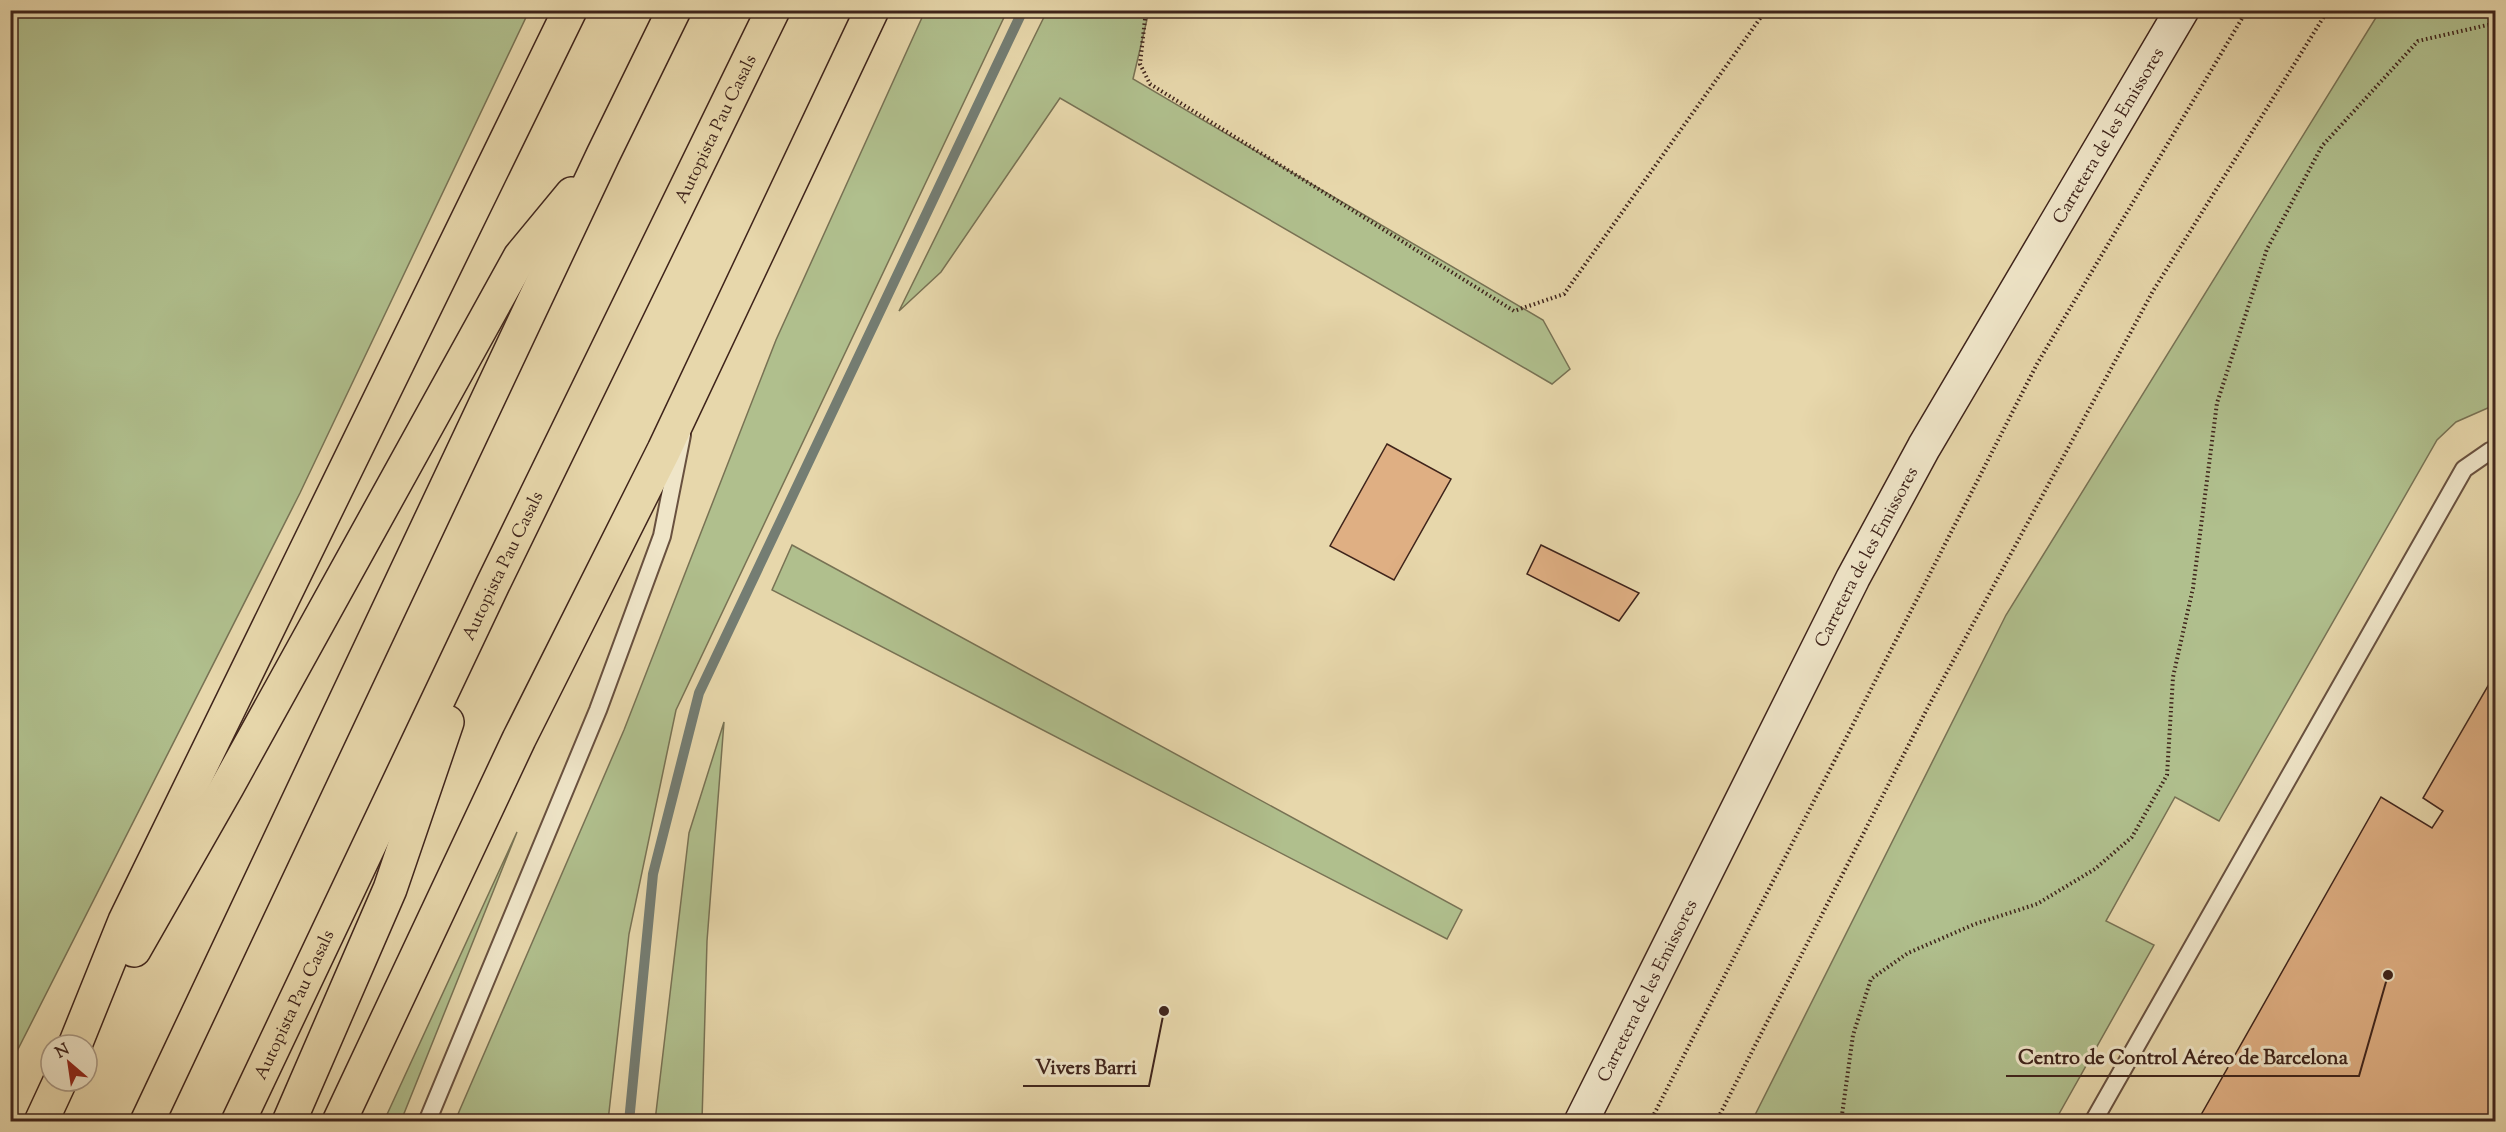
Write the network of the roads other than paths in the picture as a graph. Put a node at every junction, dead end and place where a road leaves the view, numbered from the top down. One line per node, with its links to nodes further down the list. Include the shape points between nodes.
1 (570, 10): 10 (highway, via 125,921)
2 (674, 10): 6 (highway)
3 (773, 10): 9 (highway, Autopista Pau Casals)
4 (872, 10): 7 (highway)
5 (2182, 10): 19 (street, Carretera de les Emissores, via 1924,447 1852,578)
6 (603, 155): 11 (highway, via 520,257); 14 (highway)
7 (687, 399): 17 (highway, via 519,739); 18 (lane, via 662,536 598,710)
8 (2496, 450): 20 (lane, via 2464,469)
9 (493, 584): 15 (highway, Autopista Pau Casals); 16 (highway, via 390,889)
10 (80, 1033)
11 (87, 1033)
12 (55, 1093): 13 (highway)
13 (41, 1122)
14 (147, 1122)
15 (238, 1122)
16 (289, 1122)
17 (339, 1122)
18 (427, 1122)
19 (1581, 1122)
20 (2093, 1122)

